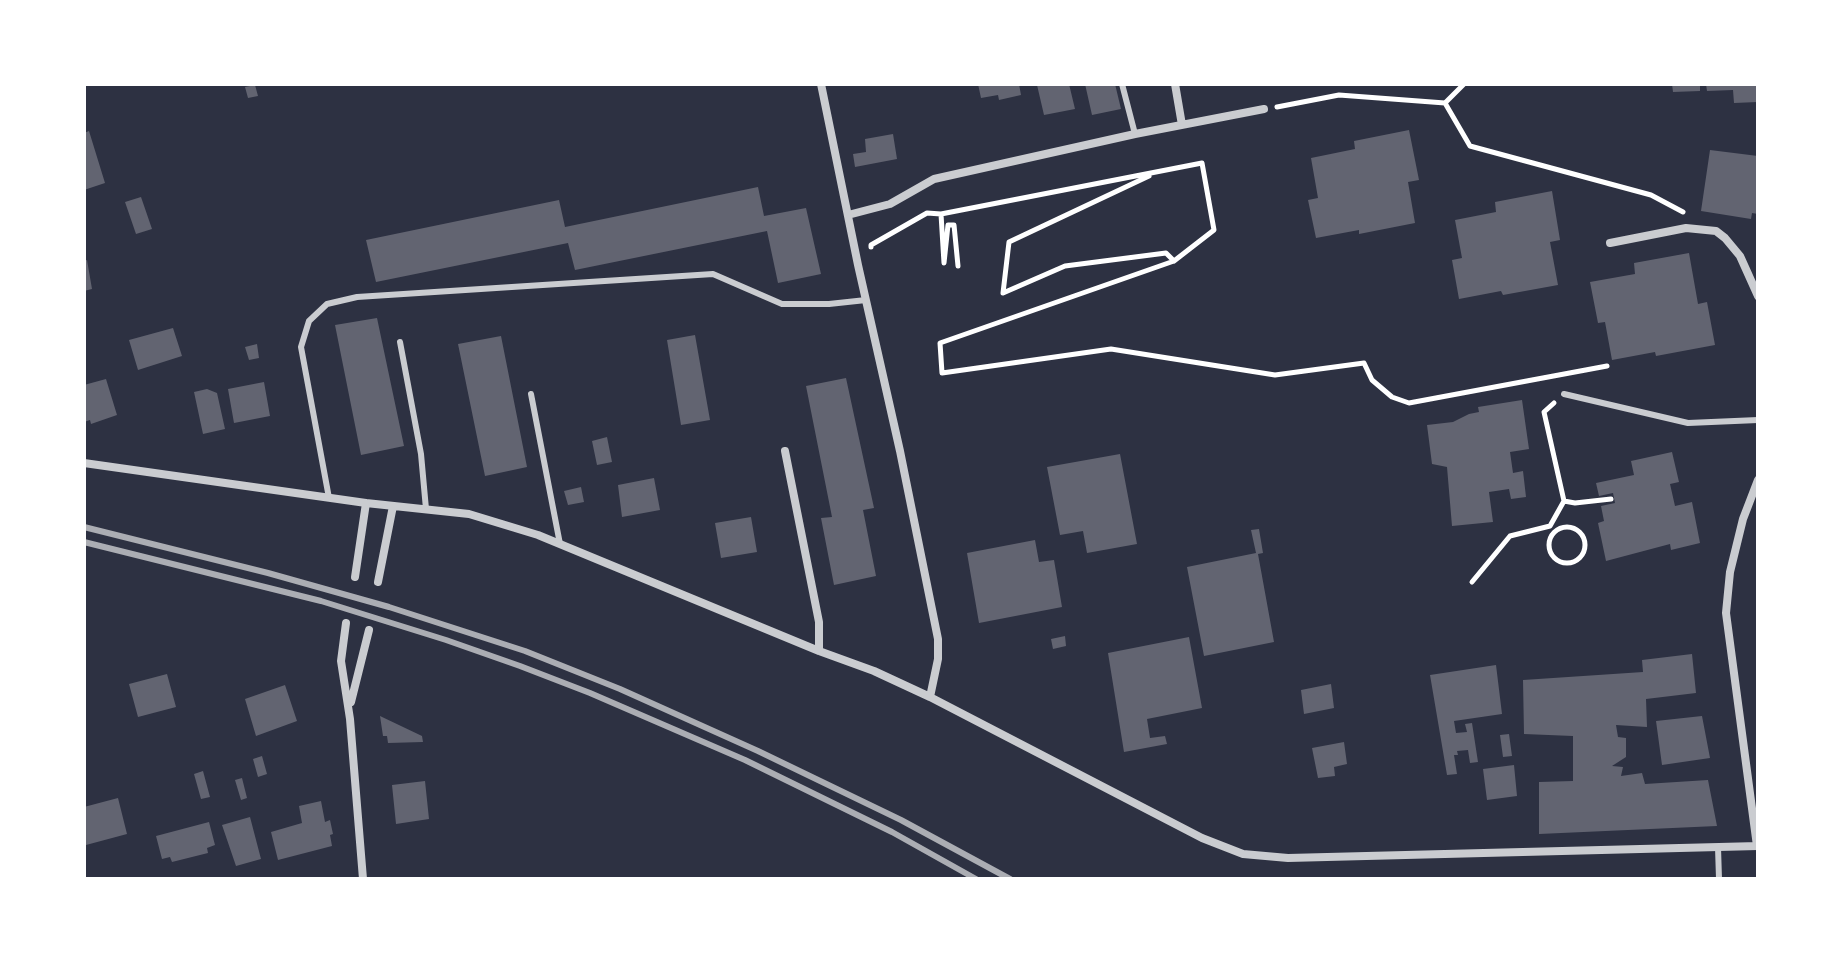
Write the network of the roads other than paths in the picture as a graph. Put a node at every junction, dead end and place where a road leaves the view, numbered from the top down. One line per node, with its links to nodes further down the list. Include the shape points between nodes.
1 (821, 84): 7 (street)
2 (1122, 84): 6 (lane)
3 (1175, 84): 5 (street)
4 (1264, 109): 5 (street)
5 (1182, 125): 6 (street)
6 (1135, 134): 7 (street, via 934,179 890,204)
7 (848, 215): 10 (street)
8 (1610, 243): 9 (street, via 1686,228 1716,231 1740,256)
9 (1758, 296)
10 (866, 300): 18 (lane, via 782,304 713,274 357,297 327,304 309,321 301,347); 28 (street, via 938,639)
11 (400, 342): 21 (lane)
12 (531, 394): 22 (lane)
13 (1564, 394): 14 (lane, via 1688,423)
14 (1758, 420)
15 (785, 451): 27 (street, via 819,622)
16 (84, 463): 18 (street)
17 (1758, 480): 30 (street, via 1733,559 1726,613)
18 (329, 498): 19 (street)
19 (366, 503): 20 (street); 23 (street)
20 (393, 506): 21 (street); 24 (street)
21 (426, 509): 22 (street, via 485,518)
22 (560, 544): 27 (street)
23 (355, 577)
24 (378, 582)
25 (346, 623): 29 (street, via 341,661)
26 (369, 630): 29 (street)
27 (819, 651): 28 (street)
28 (930, 697): 31 (street, via 1202,838 1243,854 1288,858)
29 (350, 719): 32 (street)
30 (1758, 846): 31 (street)
31 (1718, 847): 33 (lane)
32 (363, 879)
33 (1719, 879)

